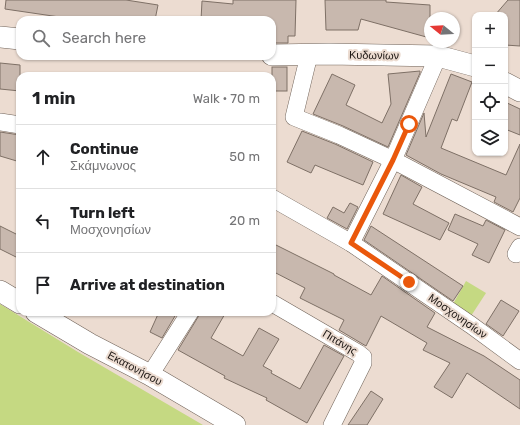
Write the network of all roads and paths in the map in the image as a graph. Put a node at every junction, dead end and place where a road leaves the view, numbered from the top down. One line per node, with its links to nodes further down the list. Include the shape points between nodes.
1 (0, 37): 2 (street)
2 (16, 39)
3 (276, 55): 4 (street, Κυδωνίων)
4 (309, 55): 5 (street, Κυδωνίων); 11 (street, via 294,117)
5 (438, 56): 6 (street, Κυδωνίων); 11 (street)
6 (472, 65)
7 (507, 84): 8 (street)
8 (520, 91)
9 (0, 122): 10 (street)
10 (16, 124)
11 (393, 160): 13 (street); 14 (street)
12 (276, 200): 14 (street, Μοσχονησίων)
13 (520, 226)
14 (351, 243): 20 (street, Μοσχονησίων)
15 (0, 291): 16 (street)
16 (16, 301)
17 (276, 305): 23 (street, Πιτάνης, via 363,357 363,363)
18 (43, 316): 21 (street, Εκατονήσου)
19 (186, 316): 21 (street)
20 (520, 361)
21 (150, 375): 22 (street, Εκατονήσου)
22 (234, 425)
23 (332, 425)

